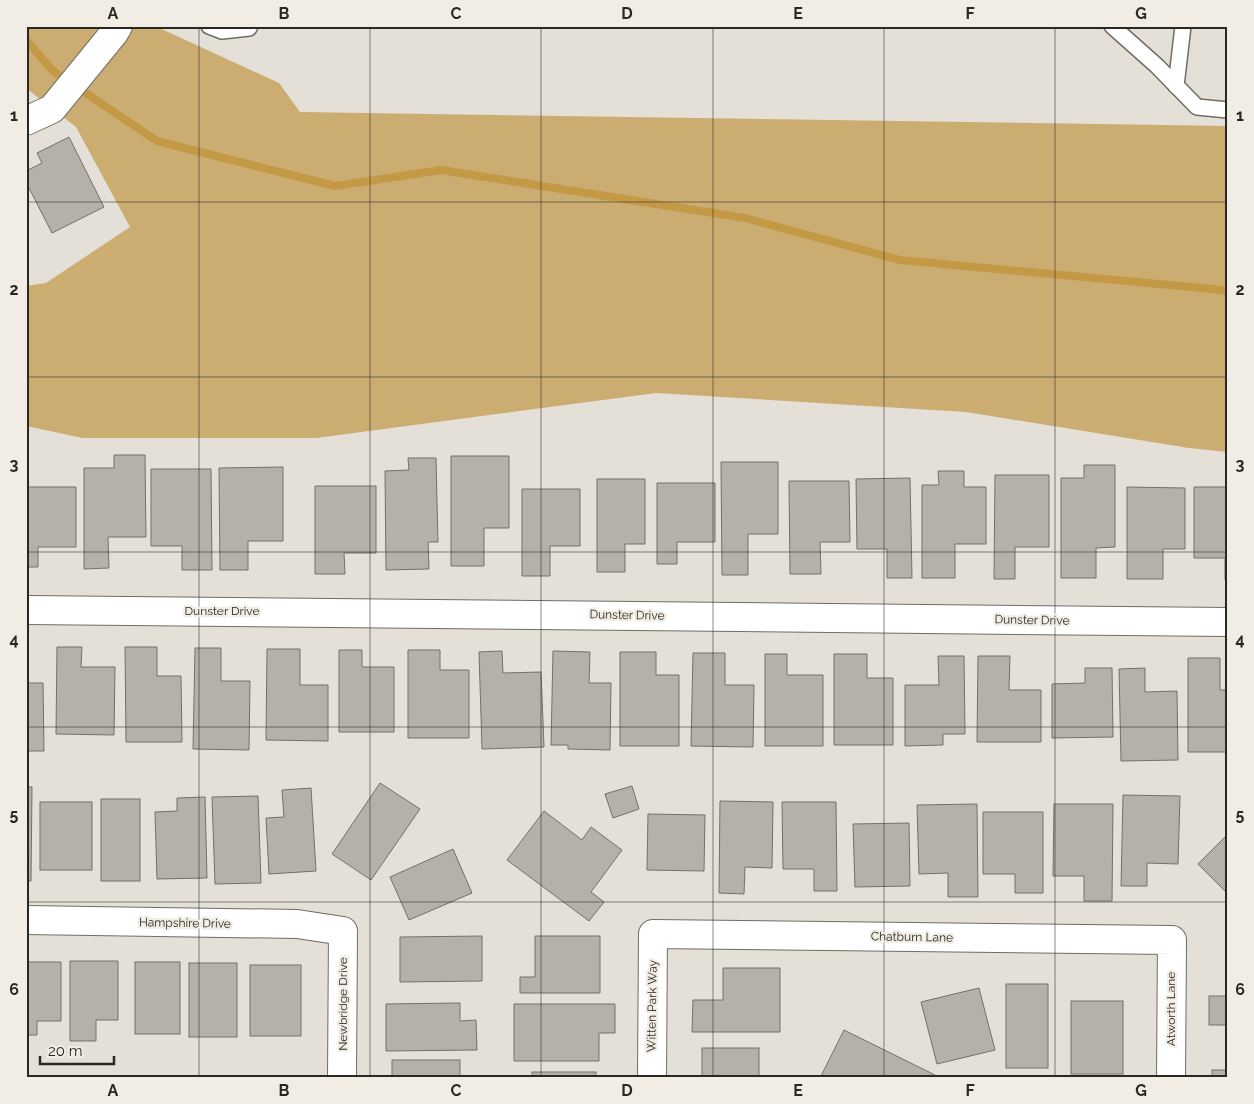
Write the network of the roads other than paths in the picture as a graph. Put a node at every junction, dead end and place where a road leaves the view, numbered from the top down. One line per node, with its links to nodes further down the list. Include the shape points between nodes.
1 (209, 26): 2 (lane, via 222,31)
2 (250, 26)
3 (1112, 26): 6 (lane)
4 (1183, 26): 6 (lane)
5 (116, 30): 8 (street, via 52,109)
6 (1176, 86): 7 (lane, via 1197,106)
7 (1228, 110)
8 (26, 121)
9 (26, 610): 10 (street, Dunster Drive)
10 (1228, 622)
11 (26, 920): 12 (street, Hampshire Drive, via 297,924)
12 (343, 931): 15 (street, Newbridge Drive)
13 (653, 934): 14 (street, Chatburn Lane); 16 (street, Witten Park Way)
14 (1172, 940): 17 (street, Atworth Lane)
15 (342, 1078)
16 (652, 1078)
17 (1171, 1078)

